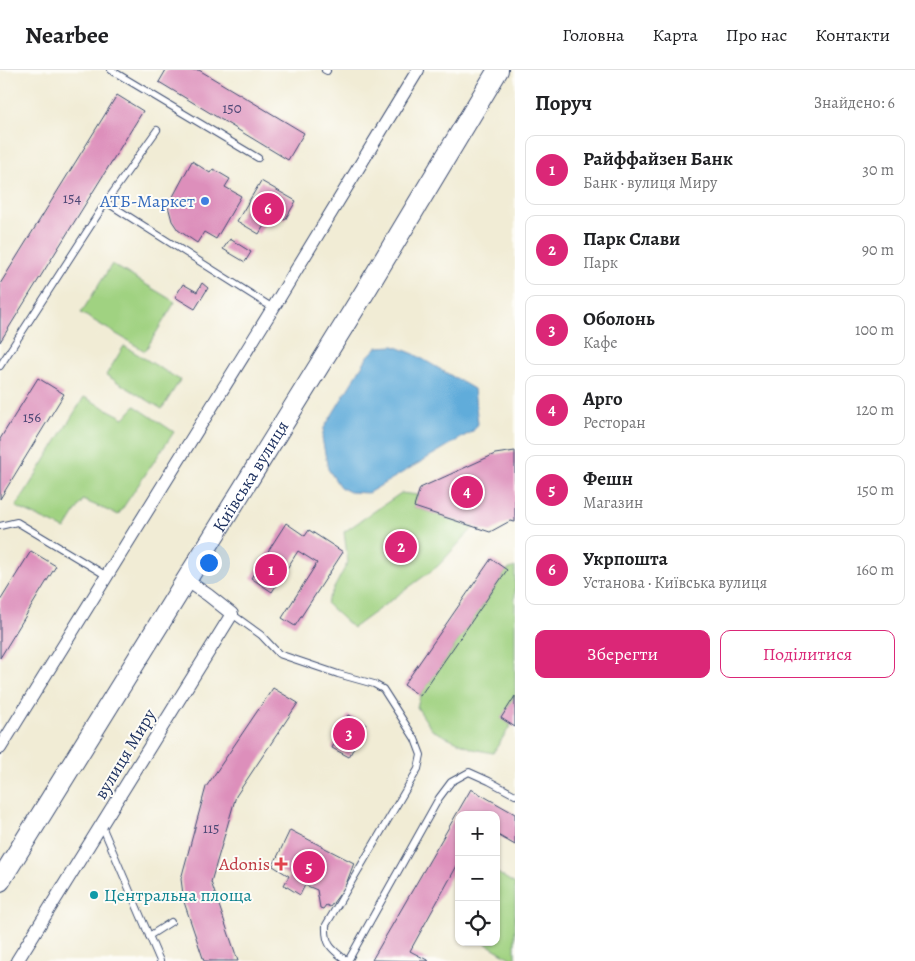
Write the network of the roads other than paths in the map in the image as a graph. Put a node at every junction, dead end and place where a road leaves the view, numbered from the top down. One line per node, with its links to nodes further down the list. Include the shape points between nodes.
1 (111, 70): 5 (lane)
2 (418, 70): 7 (street)
3 (498, 70): 11 (main road, Київська вулиця)
4 (157, 130): 6 (lane)
5 (258, 158)
6 (106, 202): 7 (lane); 8 (lane)
7 (273, 308): 10 (street)
8 (0, 366)
9 (0, 526): 10 (lane, via 17,522)
10 (107, 576): 13 (street)
11 (186, 580): 12 (street); 16 (main road, Київська вулиця)
12 (232, 614): 15 (street, вулиця Миру); 21 (lane, via 261,635 279,654 383,689 418,747 418,769 326,925 326,938 332,950)
13 (0, 748)
14 (515, 795): 21 (lane, via 469,772 451,782)
15 (102, 826): 18 (lane); 19 (street, вулиця Миру)
16 (0, 881)
17 (171, 922): 18 (lane)
18 (149, 936): 20 (lane)
19 (17, 961)
20 (160, 961)
21 (348, 961)

